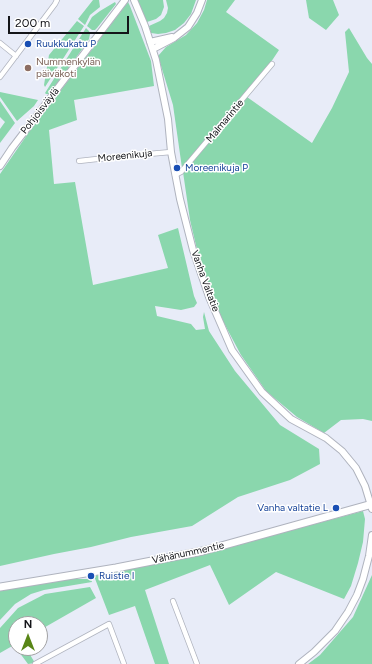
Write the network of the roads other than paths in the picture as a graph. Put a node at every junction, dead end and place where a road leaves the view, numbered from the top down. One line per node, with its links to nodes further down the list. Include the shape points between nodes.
1 (57, 0): 9 (street)
2 (125, 0): 14 (street, Pohjoisväylä)
3 (134, 0): 6 (street, Vanha Valtatie)
4 (202, 0): 5 (street, via 198,13)
5 (181, 33): 6 (street); 8 (street)
6 (150, 42): 8 (street, Vanha Valtatie)
7 (0, 43): 9 (street)
8 (153, 49): 12 (street, Vanha Valtatie, via 168,119)
9 (16, 56): 11 (street)
10 (272, 64): 15 (street, Malmarintie, via 181,172)
11 (0, 77)
12 (172, 152): 13 (street, Moreenikuja); 15 (street, Vanha Valtatie)
13 (80, 161)
14 (0, 166)
15 (175, 175): 16 (street, Vanha Valtatie, via 209,297 232,350 262,392 291,419 326,438 342,451 356,468)
16 (372, 506): 18 (main road, Vähänummentie, via 203,551)
17 (372, 535): 23 (street, via 358,595 336,631)
18 (0, 587)
19 (173, 601): 22 (street)
20 (35, 664): 21 (street, via 109,624)
21 (124, 664)
22 (197, 664)
23 (299, 664)

